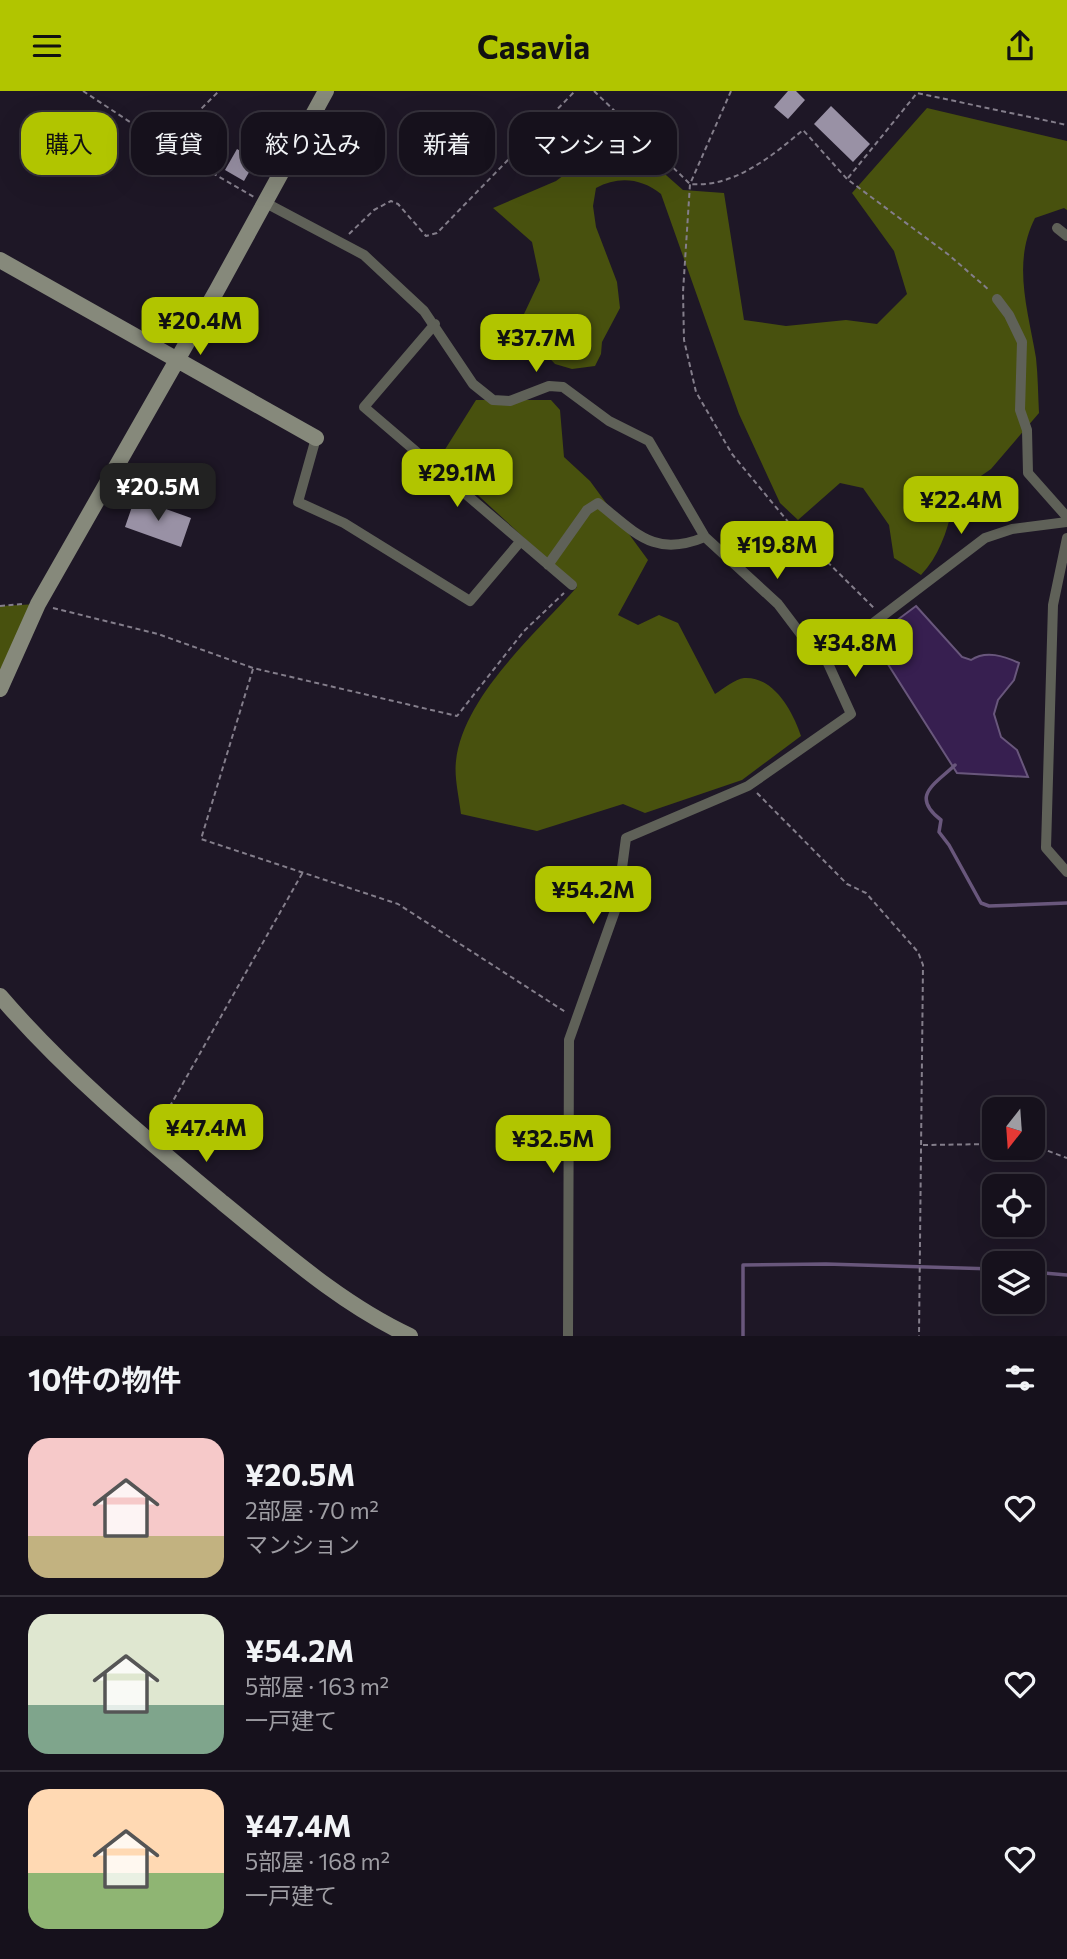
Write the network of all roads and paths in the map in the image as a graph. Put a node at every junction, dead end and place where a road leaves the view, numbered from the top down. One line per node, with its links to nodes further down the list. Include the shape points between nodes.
1 (83, 91): 8 (path)
2 (219, 91): 7 (path)
3 (326, 91): 13 (street)
4 (575, 91): 16 (path, via 437,233 426,236 391,201 374,210)
5 (594, 91): 12 (path)
6 (731, 91): 12 (path)
7 (198, 112)
8 (131, 123)
9 (1067, 125): 11 (path, via 917,93)
10 (217, 175): 13 (path)
11 (847, 179): 12 (path, via 803,130 774,154 728,180 706,186); 18 (path, via 949,255)
12 (690, 184): 30 (path, via 684,340 696,392 732,454 804,539)
13 (264, 202): 16 (street); 20 (street)
14 (1057, 228): 15 (street)
15 (1067, 236)
16 (342, 241): 19 (street, via 364,255)
17 (0, 260): 20 (street)
18 (997, 299): 22 (street, via 1022,342 1020,410 1027,431 1028,473)
19 (435, 324): 23 (street, via 473,384 493,400 510,401 549,386 563,387 608,421 649,441); 25 (street, via 364,407)
20 (177, 360): 21 (street); 28 (street)
21 (316, 437): 25 (street, via 298,502 344,523 470,601)
22 (1067, 519): 30 (street, via 985,538)
23 (705, 537): 26 (street, via 685,545 656,545 598,503 587,510); 31 (street, via 778,604 809,645)
24 (1067, 538): 36 (street, via 1053,605 1046,848)
25 (520, 543): 26 (street)
26 (548, 565): 27 (street)
27 (572, 585): 32 (path, via 524,631 457,716)
28 (38, 604): 29 (path); 32 (path, via 158,634); 33 (street)
29 (0, 605)
30 (881, 615): 31 (street)
31 (827, 659): 34 (street, via 851,715)
32 (253, 668): 35 (path, via 201,839)
33 (0, 689)
34 (748, 786): 38 (street, via 626,838 617,905); 41 (path, via 847,884 866,893 921,959 925,972)
35 (303, 871): 38 (path, via 398,904); 39 (path)
36 (1067, 872)
37 (0, 996): 39 (street, via 98,1097)
38 (575, 1018): 45 (street, via 569,1040)
39 (149, 1142): 44 (street, via 323,1283)
40 (982, 1144): 41 (path)
41 (922, 1145): 46 (path)
42 (1045, 1150): 43 (path)
43 (1067, 1158)
44 (410, 1336)
45 (568, 1336)
46 (919, 1336)

